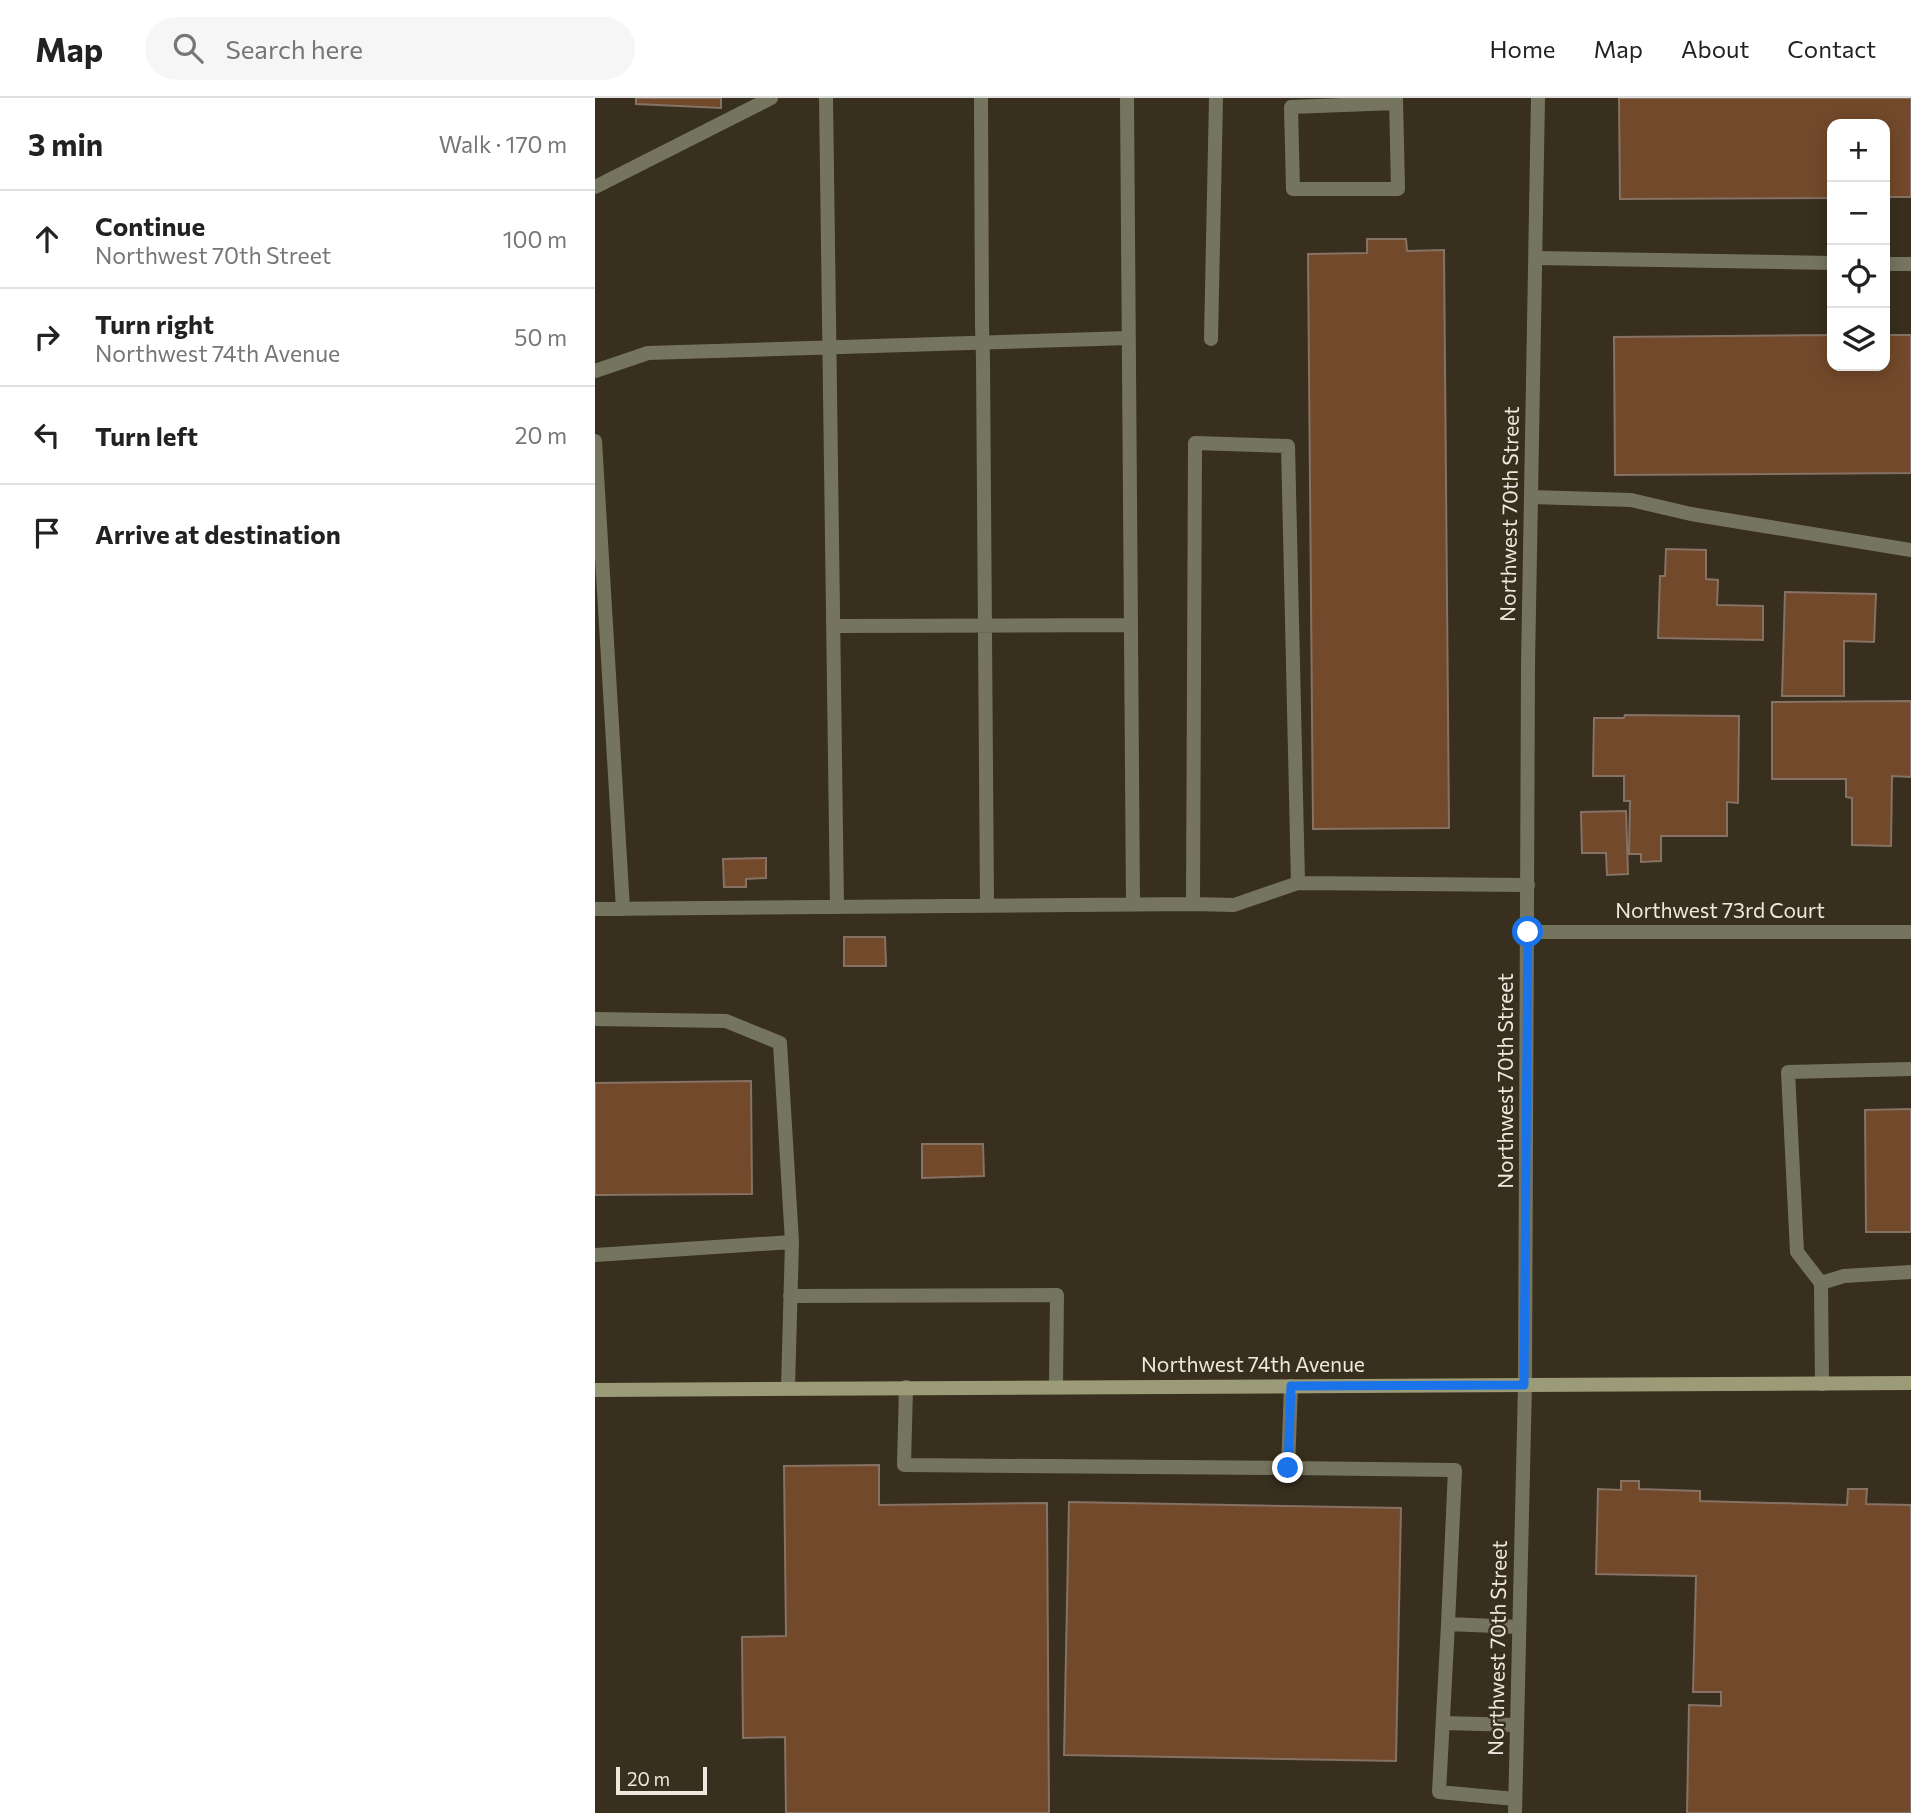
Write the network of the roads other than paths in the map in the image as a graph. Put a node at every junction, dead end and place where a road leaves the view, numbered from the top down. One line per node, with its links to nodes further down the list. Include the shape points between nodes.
1 (771, 98): 8 (street)
2 (826, 98): 15 (street)
3 (981, 98): 20 (street, bridge)
4 (1126, 98): 13 (street)
5 (1216, 98): 14 (street)
6 (1538, 98): 9 (street, Northwest 70th Street)
7 (1396, 100): 7 (street, via 1398,189 1293,189 1291,107)
8 (595, 187)
9 (1536, 258): 10 (street); 18 (street, Northwest 70th Street)
10 (1827, 263)
11 (1890, 264): 12 (street)
12 (1911, 264)
13 (1129, 338): 15 (street); 21 (street)
14 (1211, 339)
15 (829, 347): 16 (street, via 648,353); 22 (street)
16 (595, 371)
17 (595, 441): 30 (street)
18 (1531, 497): 19 (street, via 1631,500); 24 (street, Northwest 70th Street)
19 (1911, 550)
20 (984, 625): 21 (street); 22 (street); 27 (street)
21 (1131, 625): 25 (street)
22 (833, 626): 28 (street)
23 (1298, 883): 24 (street); 26 (street, via 1234,905); 26 (street, via 1288,446 1195,443)
24 (1528, 885): 31 (street, Northwest 70th Street)
25 (1133, 904): 26 (street); 27 (street)
26 (1193, 904)
27 (987, 905): 28 (street)
28 (837, 906): 30 (street)
29 (595, 909): 30 (street)
30 (624, 909)
31 (1528, 932): 32 (street, Northwest 73rd Court); 42 (street, Northwest 70th Street)
32 (1911, 932)
33 (595, 1019): 35 (street, via 726,1021 780,1043)
34 (1911, 1069): 38 (street, via 1788,1072 1797,1252)
35 (792, 1242): 36 (street); 39 (street)
36 (595, 1255)
37 (1911, 1272): 38 (street, via 1844,1276)
38 (1821, 1283): 41 (street)
39 (790, 1296): 45 (street, via 1057,1295); 46 (street)
40 (1911, 1383): 41 (street, Northwest 74th Avenue)
41 (1822, 1384): 42 (street, Northwest 74th Avenue)
42 (1524, 1385): 43 (street, Northwest 74th Avenue); 50 (street, Northwest 70th Street)
43 (1291, 1386): 45 (street, Northwest 74th Avenue); 48 (street)
44 (906, 1387): 45 (street, Northwest 74th Avenue); 46 (street, Northwest 74th Avenue); 48 (street, via 904,1465)
45 (1056, 1387)
46 (788, 1388): 47 (street, Northwest 74th Avenue)
47 (595, 1390)
48 (1288, 1468): 49 (street, via 1455,1470)
49 (1448, 1624): 50 (street); 51 (street)
50 (1519, 1628): 52 (street, Northwest 70th Street)
51 (1443, 1723): 52 (street); 53 (street, via 1439,1792)
52 (1517, 1725): 53 (street, Northwest 70th Street)
53 (1515, 1806)

